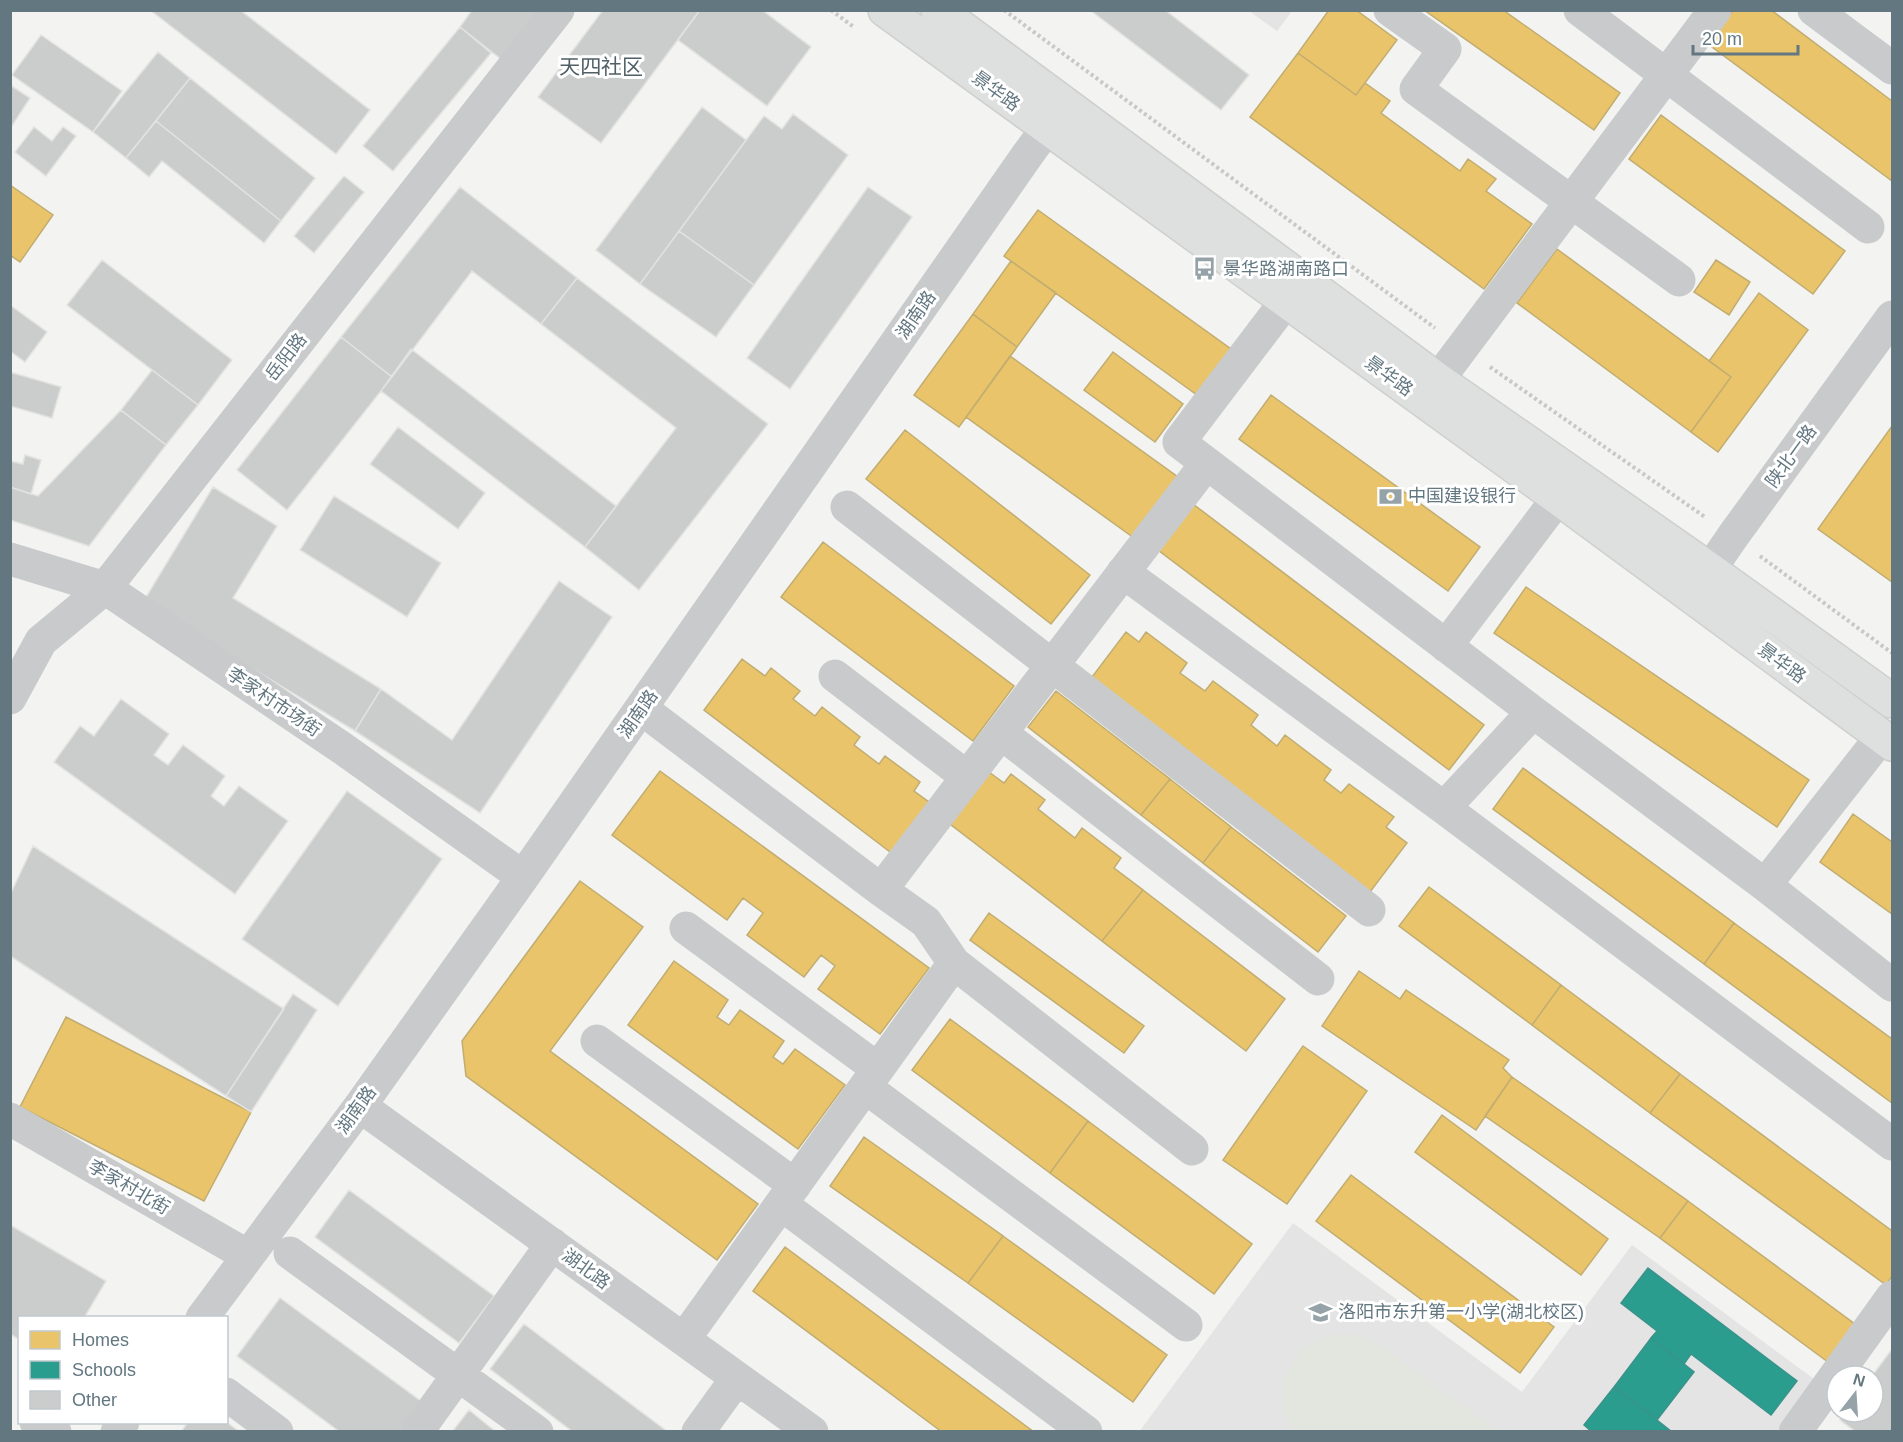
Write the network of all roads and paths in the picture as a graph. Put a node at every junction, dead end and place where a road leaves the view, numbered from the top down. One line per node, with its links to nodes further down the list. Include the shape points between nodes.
1 (558, 10): 23 (street, 岳阳路)
2 (885, 10): 10 (main road, 景华路)
3 (938, 10): 10 (main road, 景华路)
4 (1390, 10): 11 (street, via 1445,49 1416,89)
5 (1580, 10): 9 (street)
6 (1715, 10): 9 (street)
7 (1814, 10): 8 (street)
8 (1893, 68)
9 (1666, 75): 11 (street); 12 (street)
10 (1056, 116): 14 (main road, 景华路); 16 (main road, 景华路); 30 (street, 湖南路)
11 (1571, 202): 13 (street); 16 (street)
12 (1868, 227)
13 (1679, 280)
14 (1286, 301): 16 (main road, 景华路); 17 (street, via 1179,442)
15 (1893, 317): 21 (street, 陕北一路)
16 (1432, 391): 18 (main road, 景华路); 21 (main road, 景华路)
17 (1206, 465): 22 (street); 25 (street)
18 (1558, 498): 24 (main road, 景华路); 25 (street)
19 (847, 507): 26 (street)
20 (10, 559): 23 (street, 李家村市场街)
21 (1709, 569): 24 (street, 陕北一路); 29 (main road, 景华路)
22 (1124, 572): 26 (street); 35 (street)
23 (105, 588): 28 (street, 岳阳路, via 41,641); 36 (street, 李家村市场街, via 342,748)
24 (1691, 596): 33 (main road, 景华路)
25 (1446, 646): 31 (street)
26 (1053, 665): 32 (street); 39 (street)
27 (835, 676): 34 (street)
28 (10, 698)
29 (1893, 701)
30 (642, 709): 36 (street, 湖南路); 38 (street)
31 (1533, 712): 35 (street); 37 (street)
32 (1000, 733): 34 (street); 42 (street)
33 (1887, 740): 37 (street)
34 (967, 777): 38 (street)
35 (1444, 808): 48 (street)
36 (523, 877): 46 (street, 湖南路)
37 (1765, 885): 43 (street)
38 (881, 890): 41 (street, via 926,922)
39 (1369, 910)
40 (686, 928): 45 (street)
41 (954, 963): 45 (street); 49 (street)
42 (1318, 979)
43 (1893, 985)
44 (597, 1041): 50 (street)
45 (871, 1078): 50 (street); 56 (street)
46 (360, 1106): 51 (street, 湖北路); 53 (street, 湖南路)
47 (10, 1119): 53 (street, 李家村北街)
48 (1893, 1144)
49 (1192, 1149)
50 (788, 1194): 57 (street); 69 (street)
51 (552, 1244): 57 (street, 湖北路); 58 (street)
52 (290, 1253): 58 (street)
53 (248, 1256): 55 (street, 湖南路)
54 (1893, 1297): 62 (street)
55 (203, 1316)
56 (1186, 1325)
57 (684, 1339): 59 (street, 湖北路)
58 (459, 1374): 65 (street); 66 (street)
59 (737, 1378): 67 (street); 68 (street, 湖北路)
60 (228, 1395): 64 (street)
61 (40, 1424): 63 (street)
62 (1805, 1428)
63 (56, 1431)
64 (277, 1431)
65 (417, 1431)
66 (537, 1431)
67 (698, 1431)
68 (812, 1431)
69 (1086, 1431)

